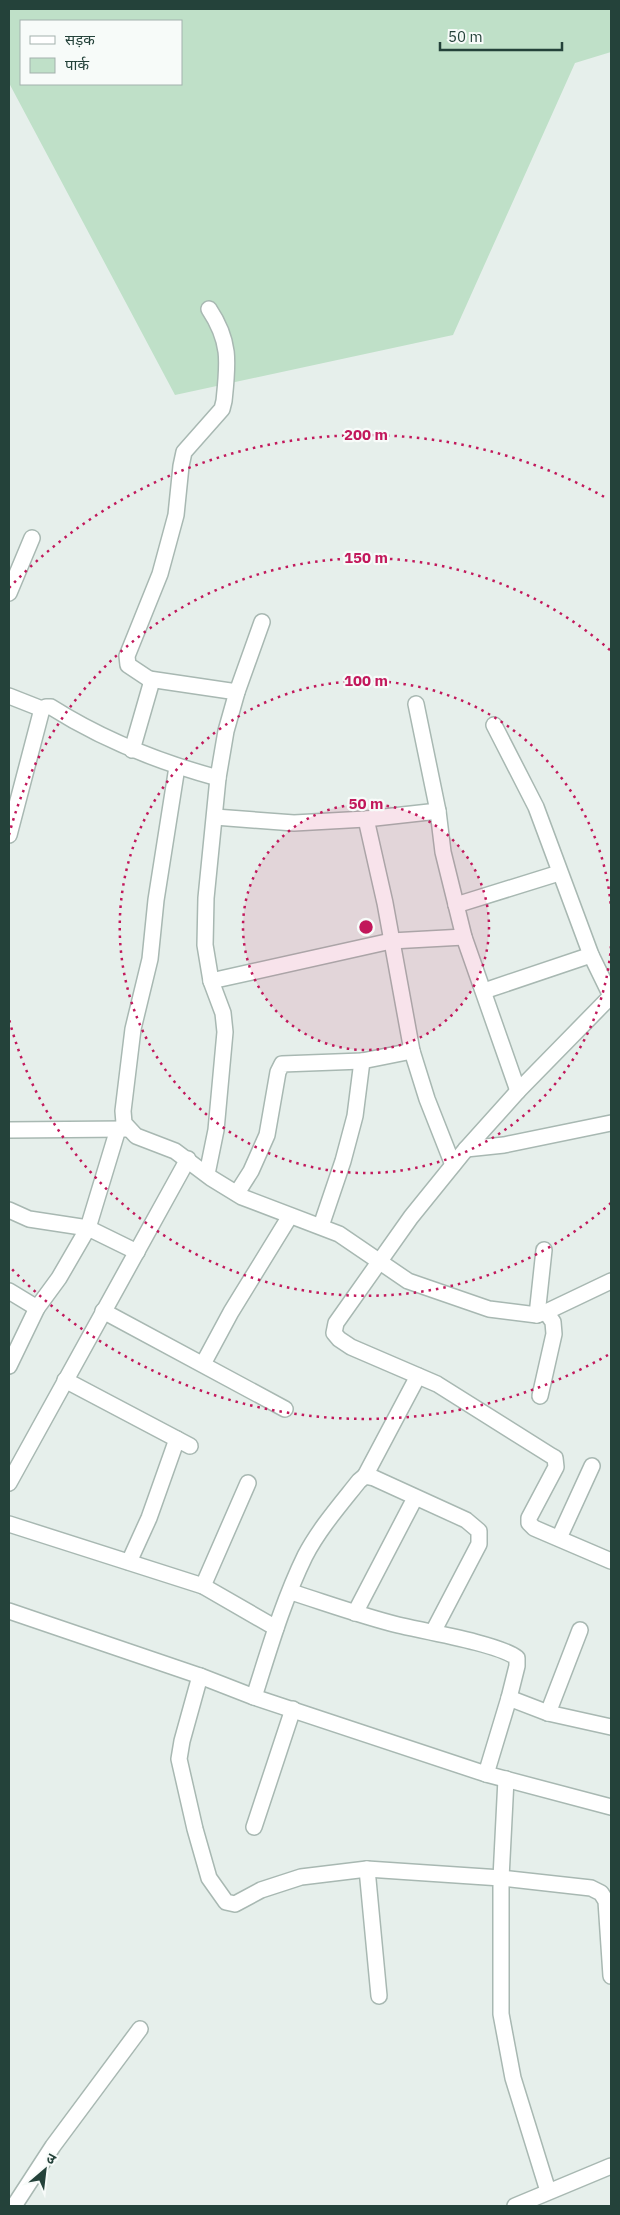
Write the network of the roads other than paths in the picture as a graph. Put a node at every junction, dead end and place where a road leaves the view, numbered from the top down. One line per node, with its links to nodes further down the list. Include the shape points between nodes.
1 (209, 310): 5 (street, via 219,324 227,349 224,401 222,409 184,452 176,515 160,574 127,656 128,665)
2 (32, 538): 3 (street)
3 (9, 593)
4 (262, 622): 6 (street)
5 (148, 679): 6 (street); 11 (street, via 151,688)
6 (237, 692): 13 (street)
7 (9, 696): 9 (street)
8 (416, 704): 14 (street)
9 (42, 709): 11 (street, via 51,707 88,730); 17 (street)
10 (494, 725): 18 (street, via 536,807)
11 (132, 750): 12 (street)
12 (177, 767): 13 (street); 30 (street, via 150,959 134,1029)
13 (218, 778): 15 (street)
14 (438, 811): 16 (street); 19 (street, via 443,852)
15 (215, 817): 16 (street, via 294,823); 23 (street, via 205,935)
16 (366, 819): 21 (street)
17 (9, 835)
18 (559, 873): 19 (street); 22 (street)
19 (456, 905): 20 (street)
20 (464, 936): 21 (street); 24 (street)
21 (392, 941): 23 (street); 26 (street)
22 (591, 955): 24 (street); 25 (street)
23 (211, 981): 35 (street, via 223,1013 225,1032 216,1130)
24 (484, 991): 28 (street)
25 (611, 996): 28 (street)
26 (412, 1051): 27 (street); 34 (street)
27 (362, 1061): 36 (street, via 282,1064 267,1135); 39 (street, via 355,1116)
28 (518, 1091): 32 (street)
29 (611, 1123): 32 (street, via 504,1145)
30 (123, 1129): 31 (street); 33 (street); 40 (street)
31 (9, 1130)
32 (466, 1149): 34 (street)
33 (188, 1159): 35 (street); 42 (street)
34 (453, 1165): 43 (street)
35 (207, 1174): 36 (street)
36 (237, 1193): 38 (street)
37 (9, 1210): 40 (street, via 30,1219)
38 (290, 1216): 39 (street); 49 (street)
39 (320, 1226): 43 (street, via 338,1234)
40 (88, 1228): 42 (street); 46 (street)
41 (544, 1250): 48 (street)
42 (137, 1252): 47 (street)
43 (379, 1262): 48 (street, via 408,1281 489,1309); 51 (street, via 336,1323 334,1333 351,1347)
44 (611, 1281): 48 (street)
45 (9, 1291): 46 (street)
46 (37, 1308): 50 (street)
47 (103, 1311): 49 (street); 52 (street)
48 (542, 1314): 53 (street, via 553,1322 554,1334)
49 (203, 1364): 54 (street)
50 (9, 1366)
51 (418, 1376): 56 (street); 61 (street, via 437,1384 555,1458 554,1473 529,1523)
52 (65, 1380): 57 (street); 62 (street, via 184,1442)
53 (540, 1396)
54 (285, 1409)
55 (592, 1466): 61 (street)
56 (365, 1476): 59 (street); 65 (street, via 329,1518 306,1556)
57 (9, 1483)
58 (248, 1483): 64 (street)
59 (414, 1498): 67 (street); 70 (street, via 466,1520 480,1535 479,1544)
60 (9, 1524): 62 (street)
61 (559, 1538): 63 (street)
62 (129, 1562): 64 (street)
63 (611, 1562)
64 (203, 1586): 68 (street)
65 (291, 1592): 67 (street); 68 (street)
66 (9, 1611): 71 (street)
67 (354, 1613): 70 (street)
68 (276, 1628): 72 (street)
69 (580, 1630): 75 (street)
70 (433, 1632): 73 (street, via 512,1654 517,1666)
71 (200, 1676): 72 (street); 81 (street, via 179,1759 209,1878 223,1899 235,1904 261,1890 301,1876)
72 (254, 1697): 74 (street)
73 (509, 1698): 75 (street); 77 (street)
74 (292, 1709): 77 (street); 80 (street)
75 (548, 1713): 76 (street)
76 (611, 1726)
77 (486, 1774): 78 (street)
78 (506, 1780): 79 (street); 82 (street)
79 (611, 1807)
80 (254, 1827)
81 (367, 1869): 82 (street); 84 (street)
82 (501, 1878): 83 (street, via 573,1885 601,1893 606,1901); 87 (street, via 501,2014 514,2078)
83 (611, 1976)
84 (379, 1996)
85 (140, 2028): 88 (street, via 53,2146)
86 (611, 2166): 87 (street)
87 (548, 2191): 89 (street)
88 (14, 2206)
89 (515, 2206)

